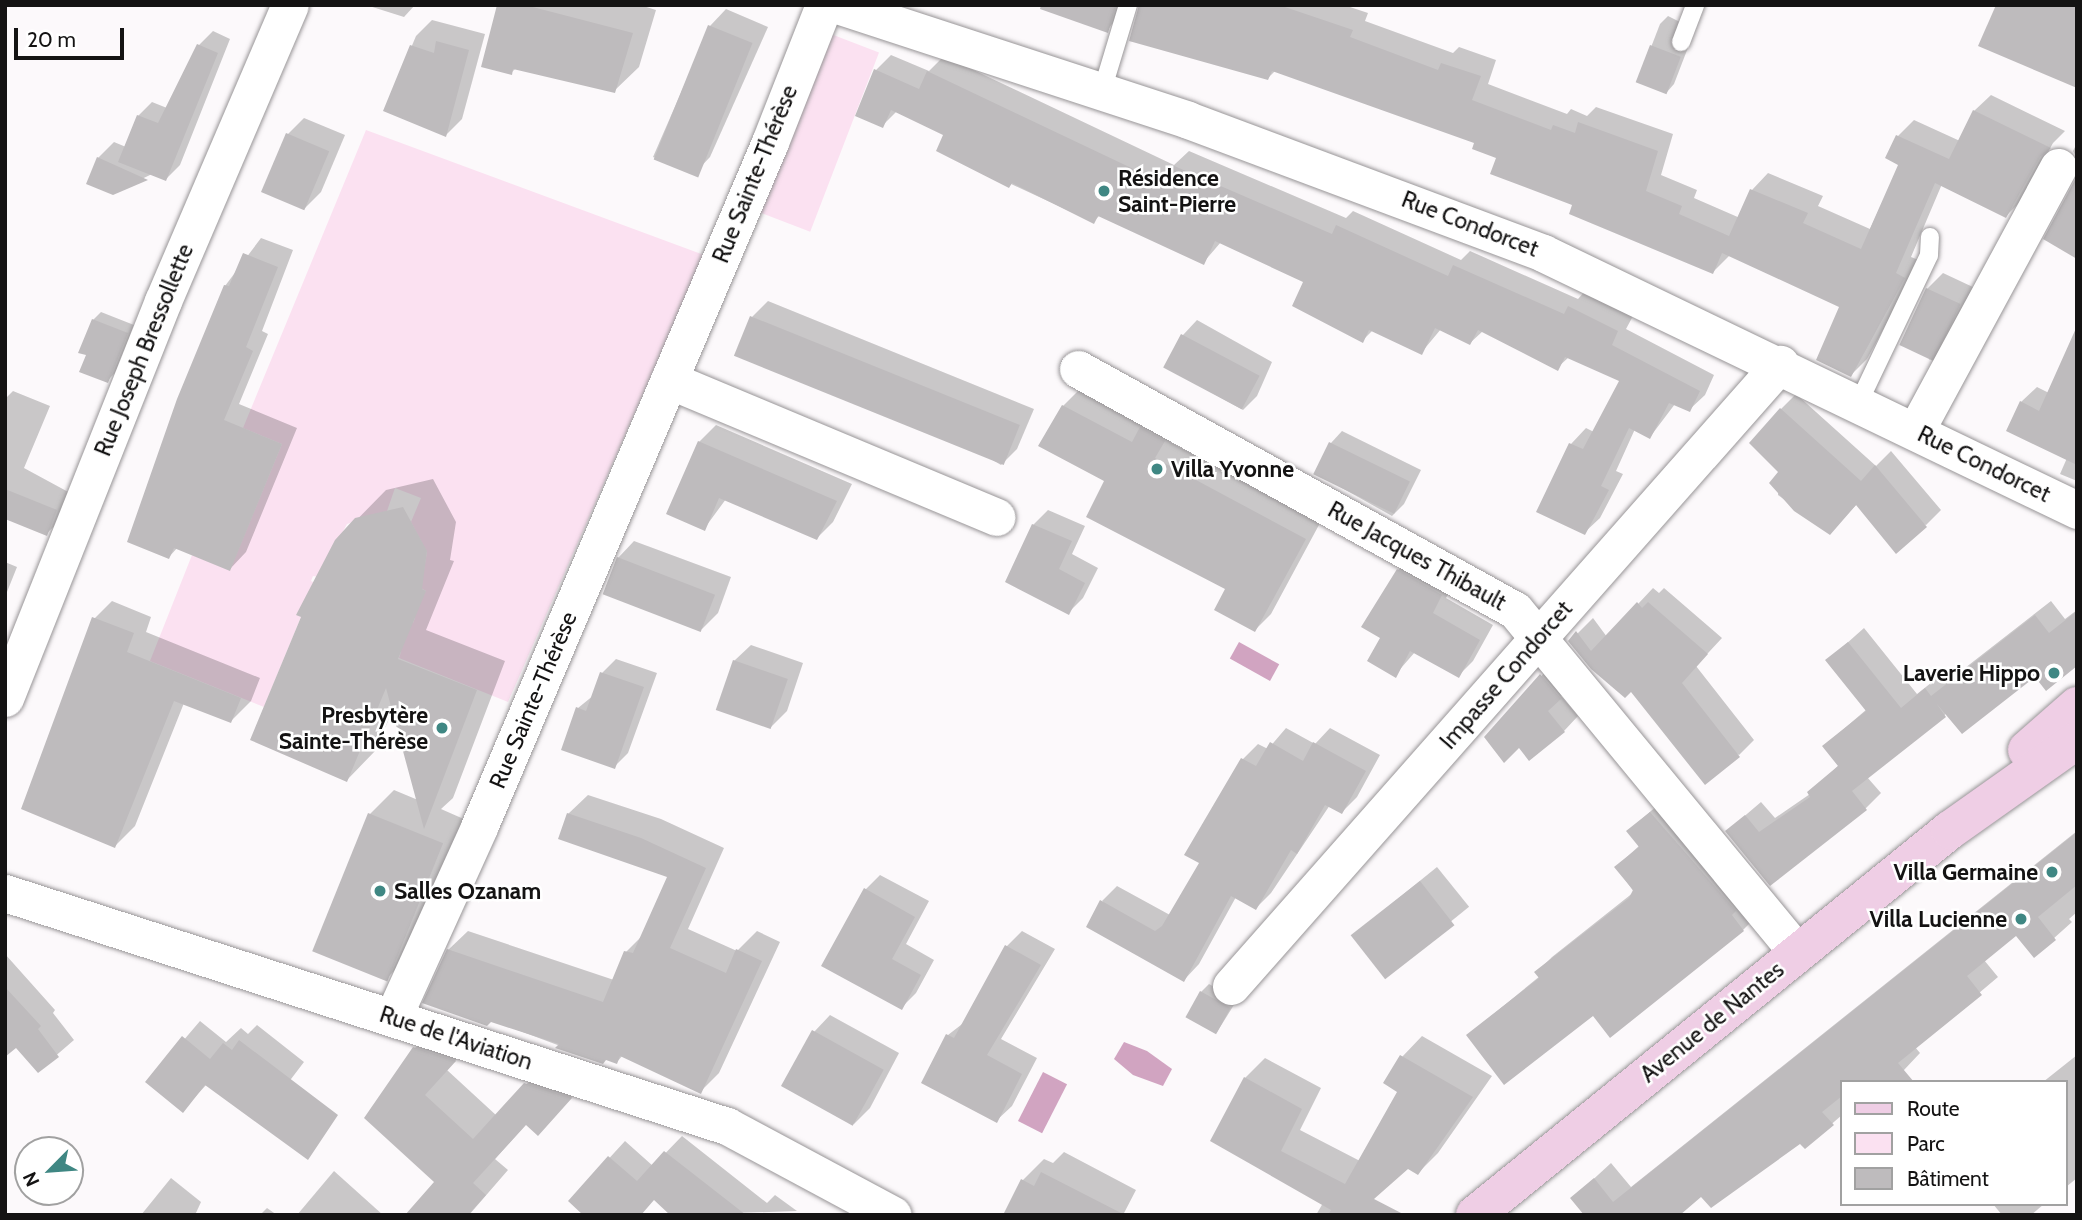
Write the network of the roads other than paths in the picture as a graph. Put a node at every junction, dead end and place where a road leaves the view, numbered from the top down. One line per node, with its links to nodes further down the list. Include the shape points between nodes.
1 (290, 5): 17 (street, Rue Joseph Bressollette, via 163,301)
2 (1128, 5): 6 (lane)
3 (1695, 5): 5 (lane)
4 (838, 6): 6 (street, Rue Condorcet); 11 (street, Rue Sainte-Thérèse)
5 (1681, 42)
6 (1102, 91): 9 (street, Rue Condorcet, via 1420,204 1543,253)
7 (2058, 167): 13 (street)
8 (1930, 237): 12 (lane, via 1929,255)
9 (1780, 364): 12 (street, Rue Condorcet); 16 (street, Impasse Condorcet)
10 (1078, 369): 16 (street, Rue Jacques Thibault, via 1515,610)
11 (669, 380): 15 (street); 24 (street, Rue Sainte-Thérèse)
12 (1859, 402): 13 (street, Rue Condorcet)
13 (1916, 429): 14 (street, Rue Condorcet)
14 (2077, 510)
15 (997, 517)
16 (1540, 637): 22 (street, Rue Jacques Thibault); 23 (street, Impasse Condorcet)
17 (5, 698)
18 (2077, 706): 20 (main road, Avenue de Nantes, via 2029,747)
19 (2077, 740): 20 (main road, Avenue de Nantes)
20 (1950, 830): 22 (main road, Avenue de Nantes)
21 (5, 893): 24 (street, Rue de l'Aviation)
22 (1797, 952): 26 (main road, Avenue de Nantes)
23 (1231, 986)
24 (393, 1017): 25 (street, Rue de l'Aviation, via 727,1126)
25 (893, 1215)
26 (1475, 1215)

